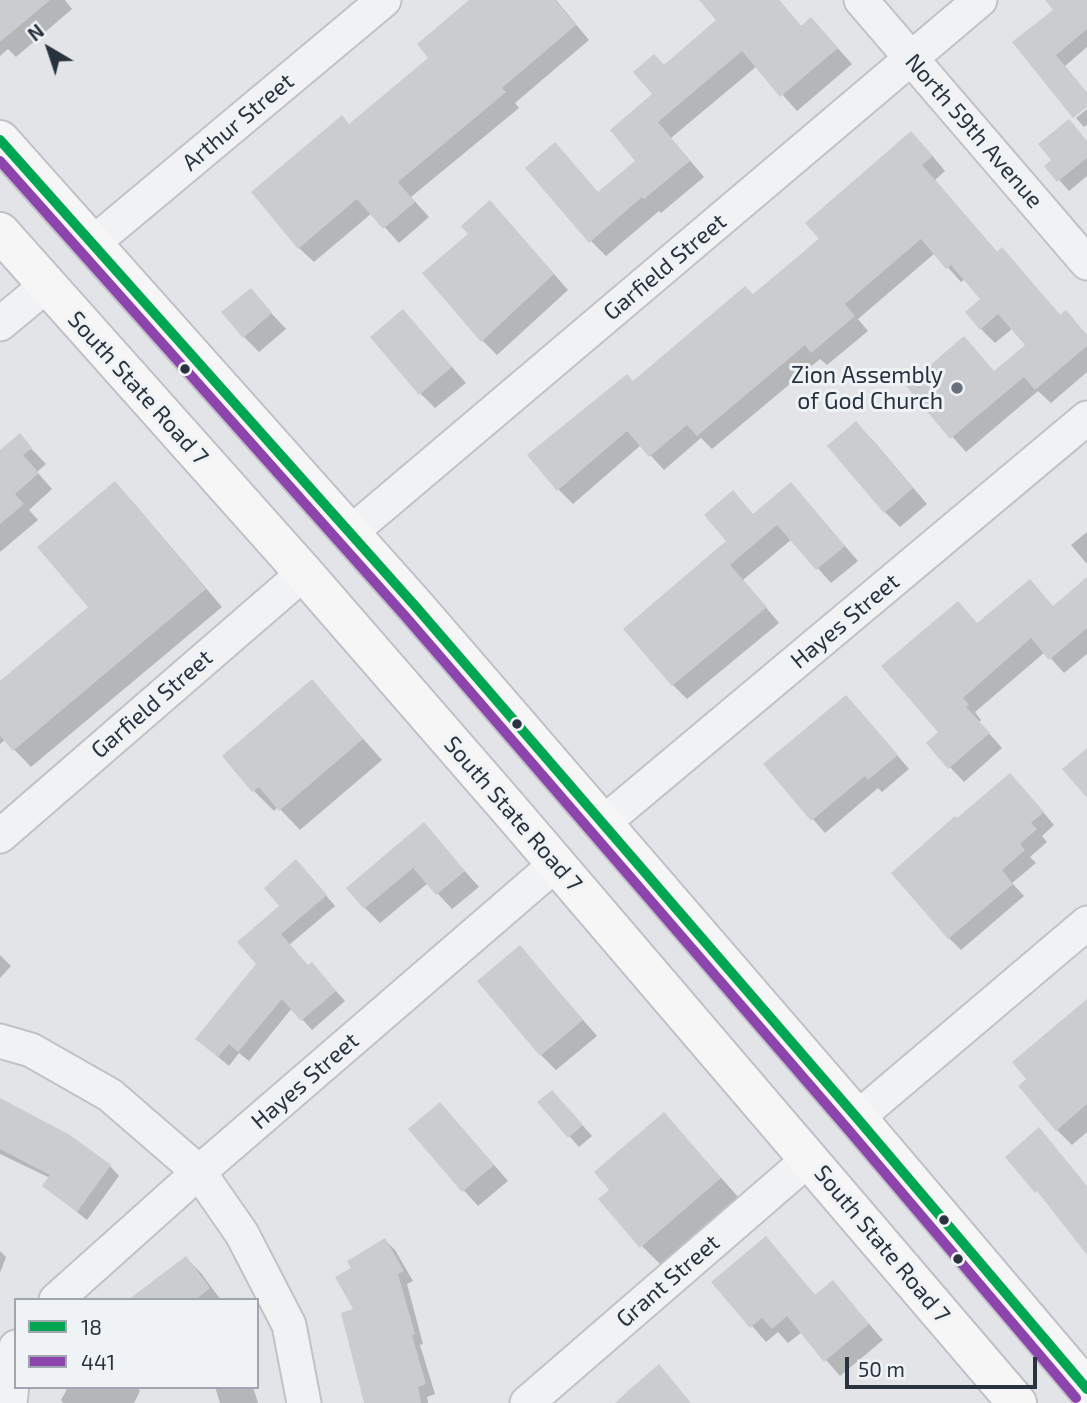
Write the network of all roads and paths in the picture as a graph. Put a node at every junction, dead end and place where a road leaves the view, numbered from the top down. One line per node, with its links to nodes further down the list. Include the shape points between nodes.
1 (384, 0): 7 (street, Arthur Street)
2 (861, 0): 4 (street, North 59th Avenue)
3 (980, 0): 4 (street, Garfield Street)
4 (912, 58): 8 (street, North 59th Avenue); 12 (street, Garfield Street)
5 (0, 139): 7 (main road)
6 (0, 232): 9 (main road, South State Road 7)
7 (92, 244): 12 (main road)
8 (1087, 263)
9 (47, 285): 10 (street); 13 (main road, South State Road 7)
10 (0, 324)
11 (1087, 418): 15 (street, Hayes Street)
12 (349, 534): 15 (main road)
13 (304, 573): 14 (main road, South State Road 7); 16 (street, Garfield Street)
14 (510, 810): 15 (main road, via 561,833); 17 (main road, South State Road 7)
15 (602, 824): 18 (main road)
16 (0, 836)
17 (556, 864): 18 (main road, via 596,856); 22 (main road, South State Road 7); 23 (street, Hayes Street)
18 (645, 873): 21 (main road)
19 (1087, 923): 21 (street)
20 (0, 1041): 23 (street, via 31,1050 110,1095)
21 (857, 1118): 26 (main road)
22 (809, 1159): 29 (street, Grant Street); 30 (main road, South State Road 7)
23 (199, 1172): 24 (street, Hayes Street); 28 (street, via 242,1234 289,1325)
24 (58, 1298)
25 (14, 1366): 27 (street)
26 (1087, 1389)
27 (10, 1403)
28 (304, 1403)
29 (527, 1403)
30 (1017, 1403)

